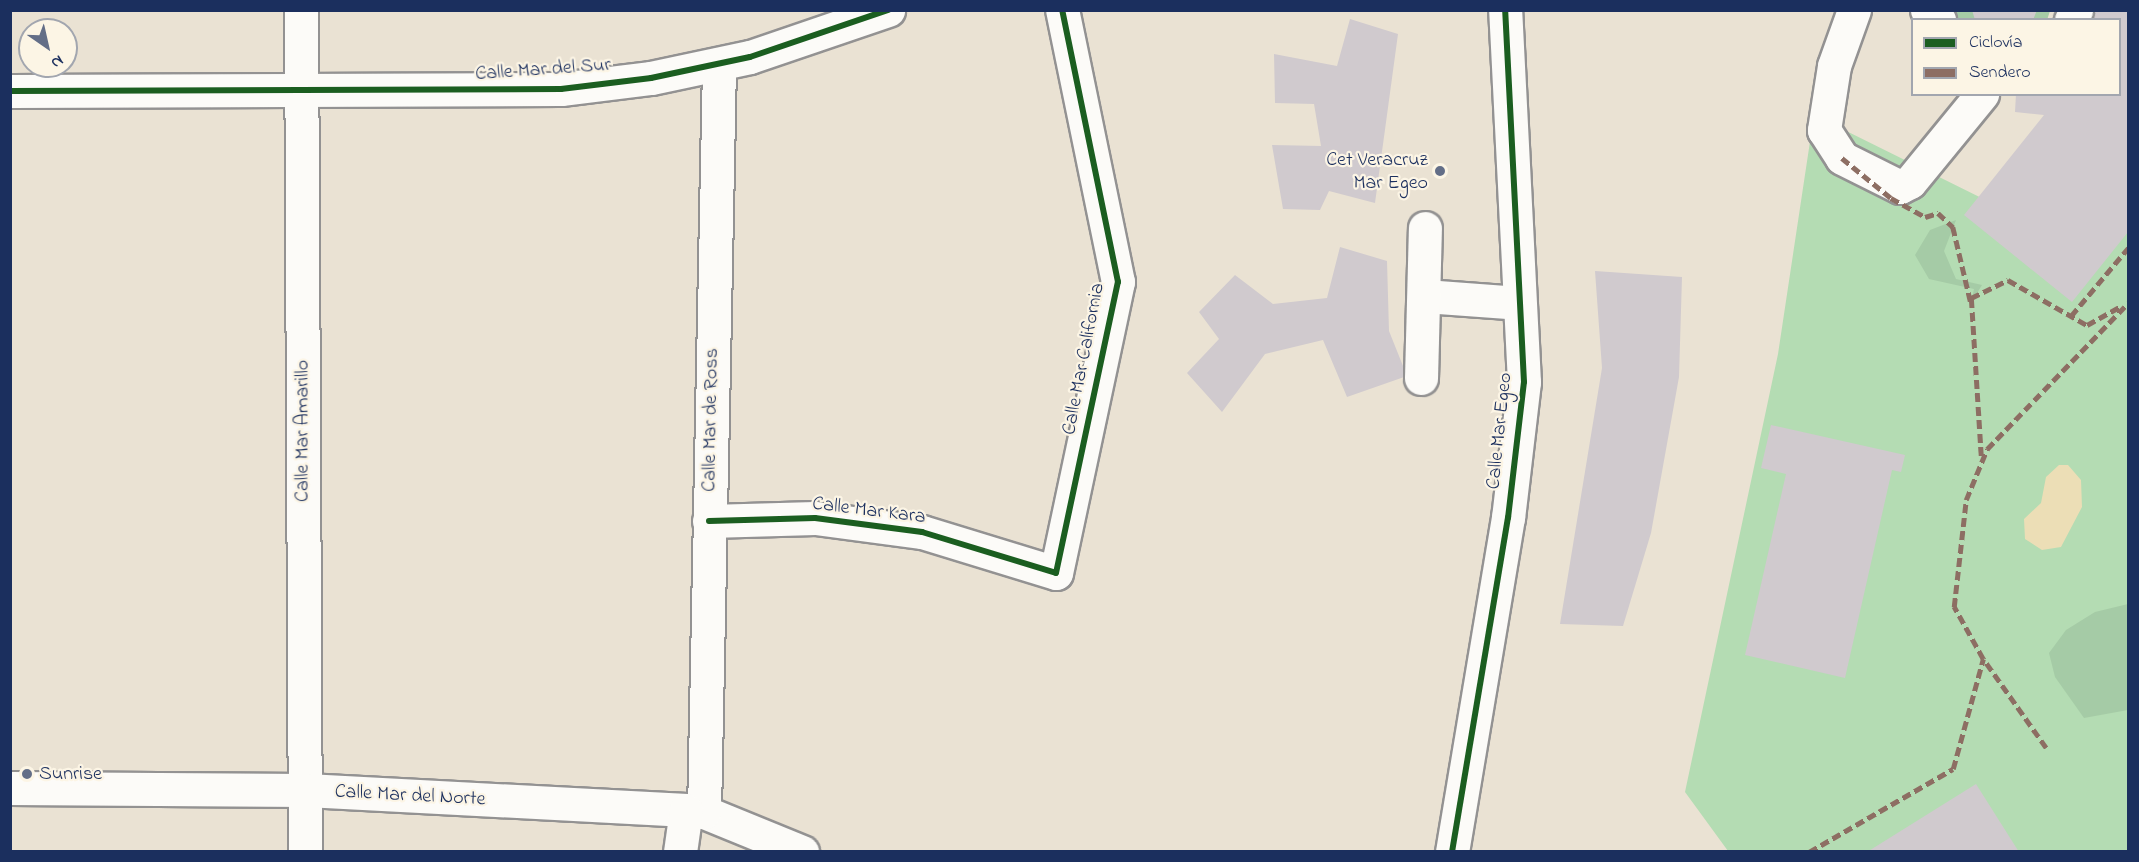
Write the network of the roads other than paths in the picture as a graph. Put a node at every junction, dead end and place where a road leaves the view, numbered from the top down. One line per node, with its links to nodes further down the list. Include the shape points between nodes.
1 (301, 10): 8 (street, Calle Mar Amarillo)
2 (888, 10): 6 (street, Calle Mar del Sur)
3 (1062, 10): 15 (street, Calle Mar California, via 1118,282)
4 (1504, 10): 12 (street, Calle Mar Egeo)
5 (1854, 10): 9 (street, via 1834,66 1824,130 1842,158 1900,187 1910,182)
6 (719, 64): 8 (street, Calle Mar del Sur, via 561,89); 14 (street, Calle Mar de Ross)
7 (10, 91): 8 (street, Calle Mar del Sur)
8 (300, 93): 17 (street, Calle Mar Amarillo)
9 (1980, 96)
10 (1425, 228): 11 (street)
11 (1424, 296): 12 (street); 13 (street)
12 (1519, 303): 22 (street, Calle Mar Egeo, via 1524,382 1508,518)
13 (1421, 378)
14 (710, 521): 15 (street, Calle Mar Kara, via 815,518 922,532); 18 (street, Calle Mar de Ross)
15 (1056, 573)
16 (10, 788): 17 (street, Calle Mar del Norte)
17 (306, 790): 18 (street, Calle Mar del Norte); 19 (street, Calle Mar Amarillo)
18 (695, 811): 20 (street, Calle Mar de Ross); 21 (street, Calle Mar del Norte)
19 (305, 852)
20 (680, 852)
21 (802, 852)
22 (1452, 852)

